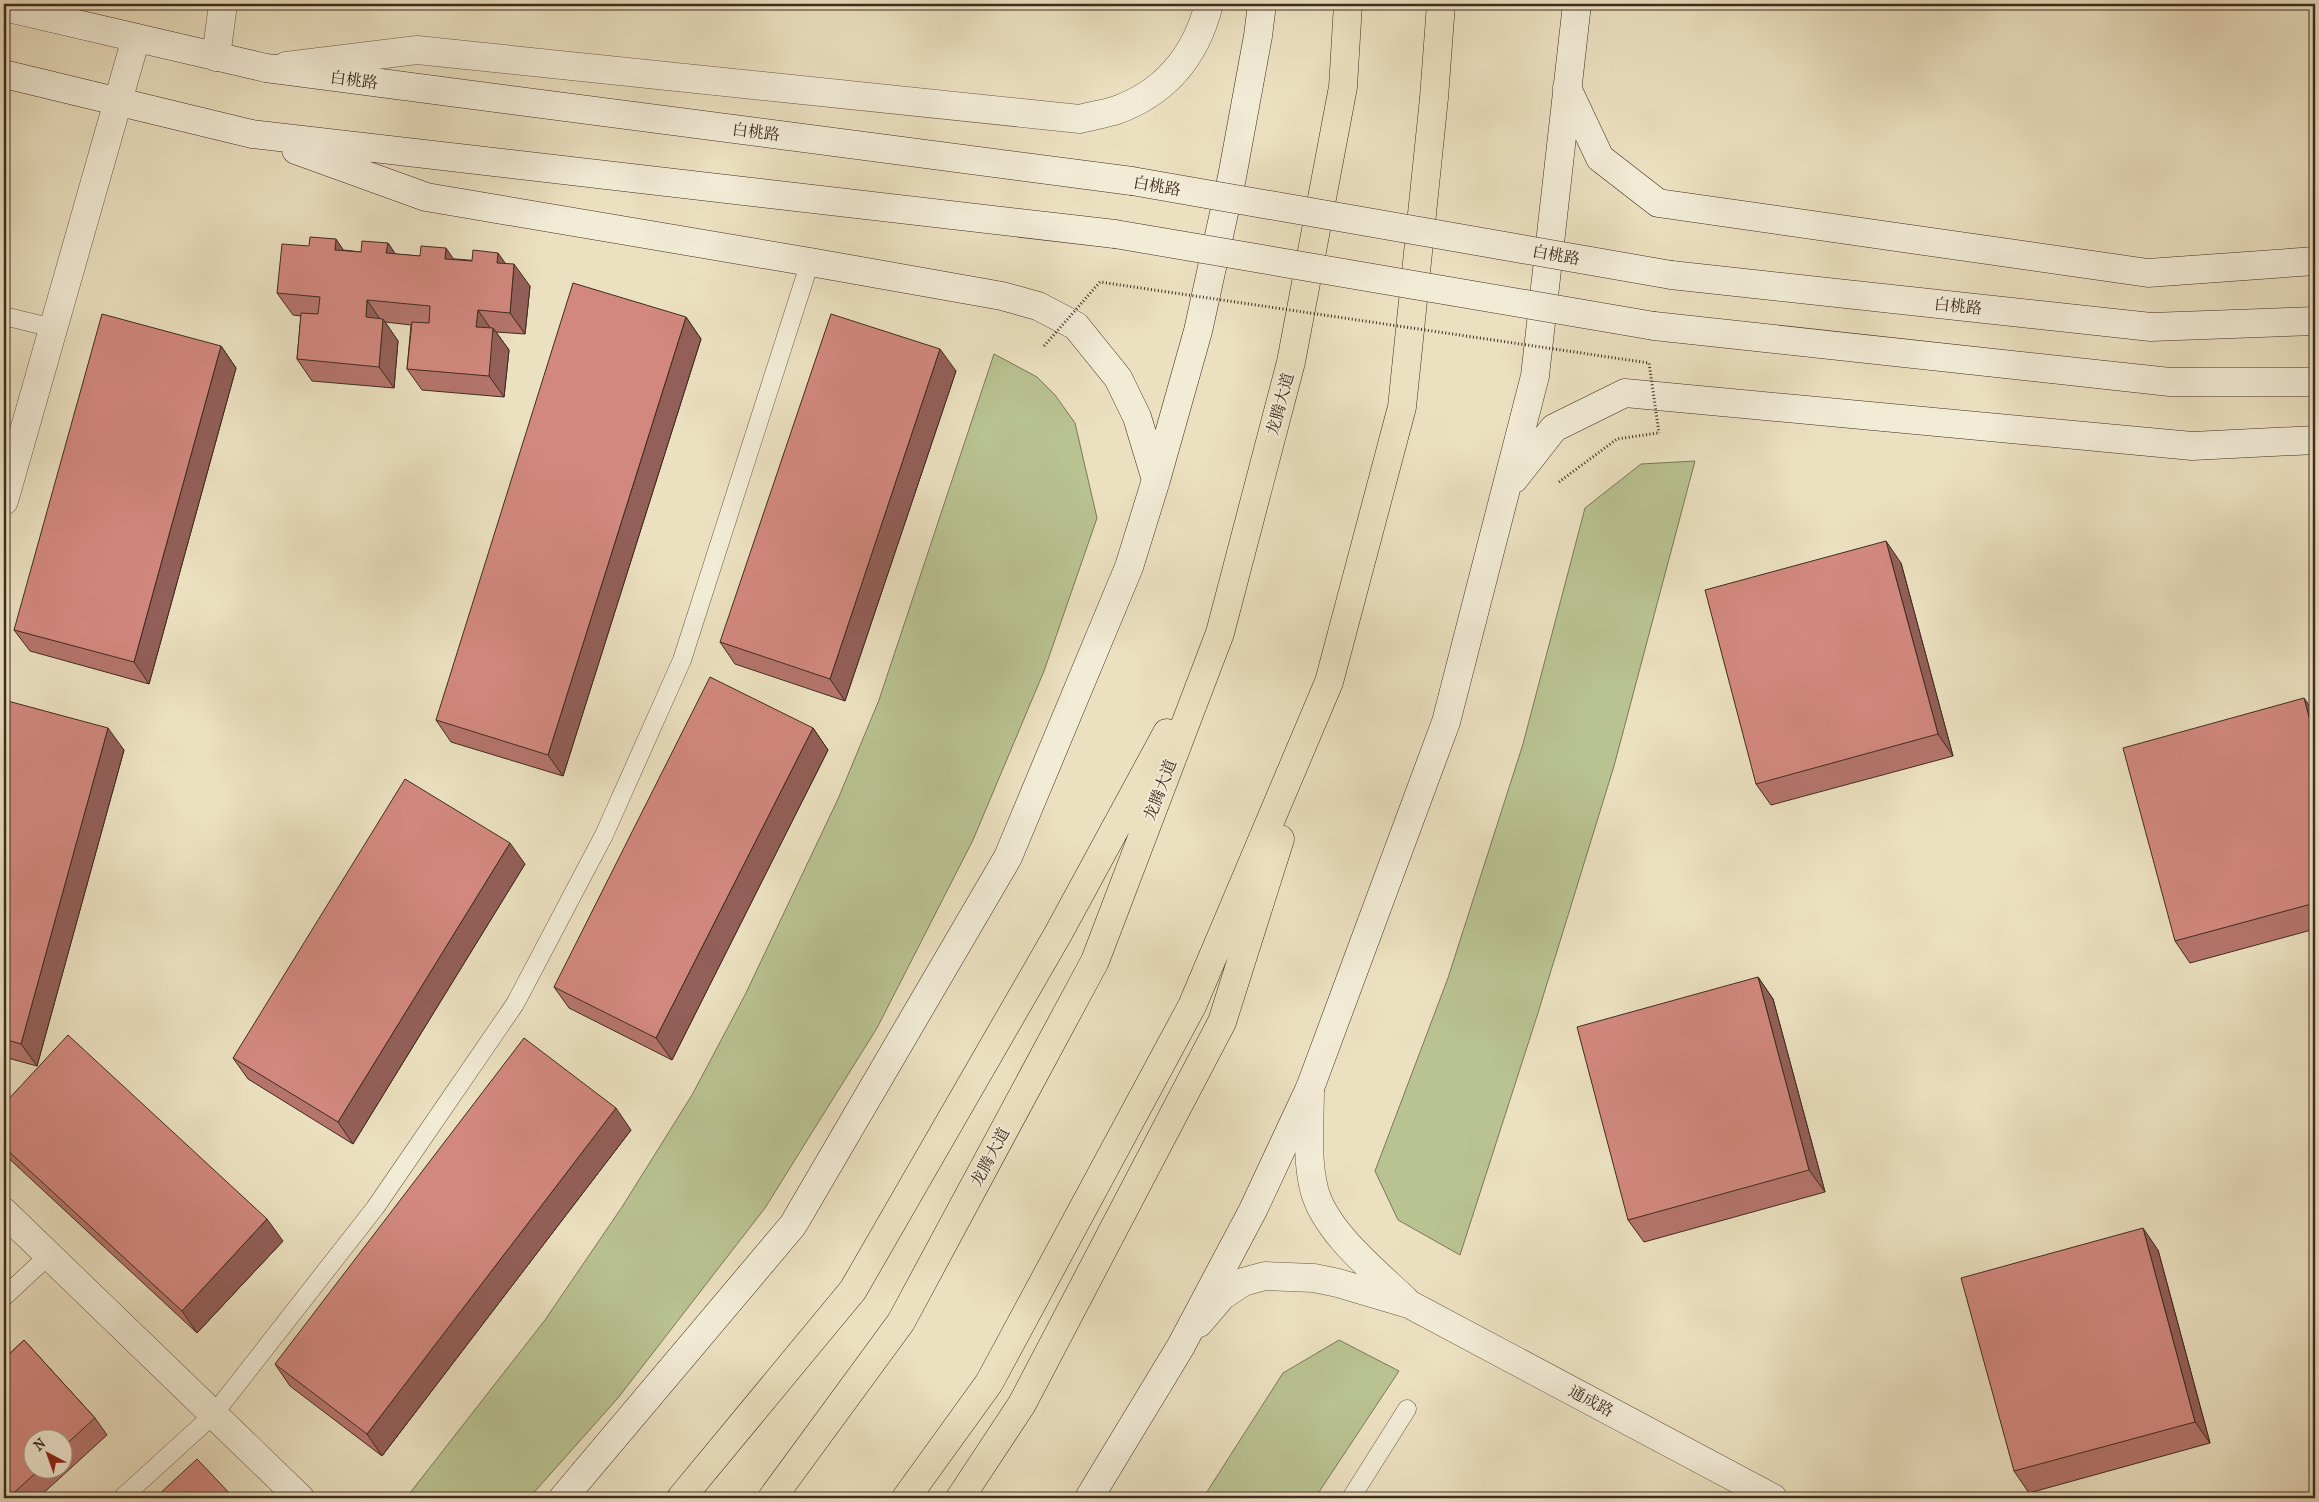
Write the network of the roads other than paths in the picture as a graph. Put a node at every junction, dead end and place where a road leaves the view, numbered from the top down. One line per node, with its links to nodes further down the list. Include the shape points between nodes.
1 (223, 4): 9 (main road)
2 (1209, 4): 10 (main road, via 1204,25 1185,60 1154,91 1115,110 1080,118 417,50)
3 (1262, 4): 22 (main road, via 1232,177 1198,331)
4 (1348, 4): 25 (highway, 龙腾大道, via 1343,87 1291,362)
5 (1441, 4): 26 (highway, via 1402,408)
6 (1576, 4): 12 (main road)
7 (4, 7): 8 (main road, 白桃路)
8 (136, 38): 9 (main road, 白桃路); 13 (main road)
9 (216, 57): 10 (main road, 白桃路)
10 (266, 68): 18 (main road, 白桃路, bridge, via 1132,181 1671,275 2151,327)
11 (4, 74): 13 (main road)
12 (1567, 87): 15 (main road, via 1600,158 1658,203 2148,273); 23 (main road, via 1536,376)
13 (118, 101): 14 (main road); 19 (main road)
14 (252, 134): 16 (main road, via 426,197); 20 (main road, bridge, via 1115,234 1654,326 2170,382)
15 (2315, 261)
16 (810, 262): 22 (main road, via 1002,296 1038,306 1076,326 1118,378 1137,417); 34 (lane, via 682,660 604,835 515,1004 375,1208)
17 (4, 316): 19 (lane)
18 (2315, 321)
19 (53, 328): 24 (main road)
20 (2315, 382)
21 (2315, 440): 23 (main road, via 2192,446 1625,394 1554,428)
22 (1156, 480): 37 (main road, via 1129,566 1008,856 833,1157 793,1225)
23 (1506, 488): 27 (main road, via 1446,722)
24 (4, 501)
25 (1220, 633): 38 (highway, via 1058,934 853,1290); 39 (highway, 龙腾大道, via 1095,961 901,1322)
26 (1329, 682): 40 (highway, via 1192,1006 989,1383); 41 (highway, via 1222,1022 1022,1404)
27 (1310, 1088): 31 (main road, via 1310,1167 1315,1191 1325,1212 1348,1244); 32 (main road, via 1253,1210)
28 (4, 1212): 29 (main road)
29 (48, 1256): 30 (lane); 34 (main road)
30 (4, 1297)
31 (1409, 1304): 32 (main road, via 1314,1278 1266,1276 1243,1282 1222,1296); 44 (main road, 通成路)
32 (1181, 1346): 42 (main road)
33 (1407, 1409): 43 (lane)
34 (213, 1415): 35 (lane); 36 (main road)
35 (122, 1498)
36 (300, 1498)
37 (563, 1498)
38 (681, 1498)
39 (772, 1498)
40 (906, 1498)
41 (960, 1498)
42 (1089, 1498)
43 (1351, 1498)
44 (1773, 1498)

